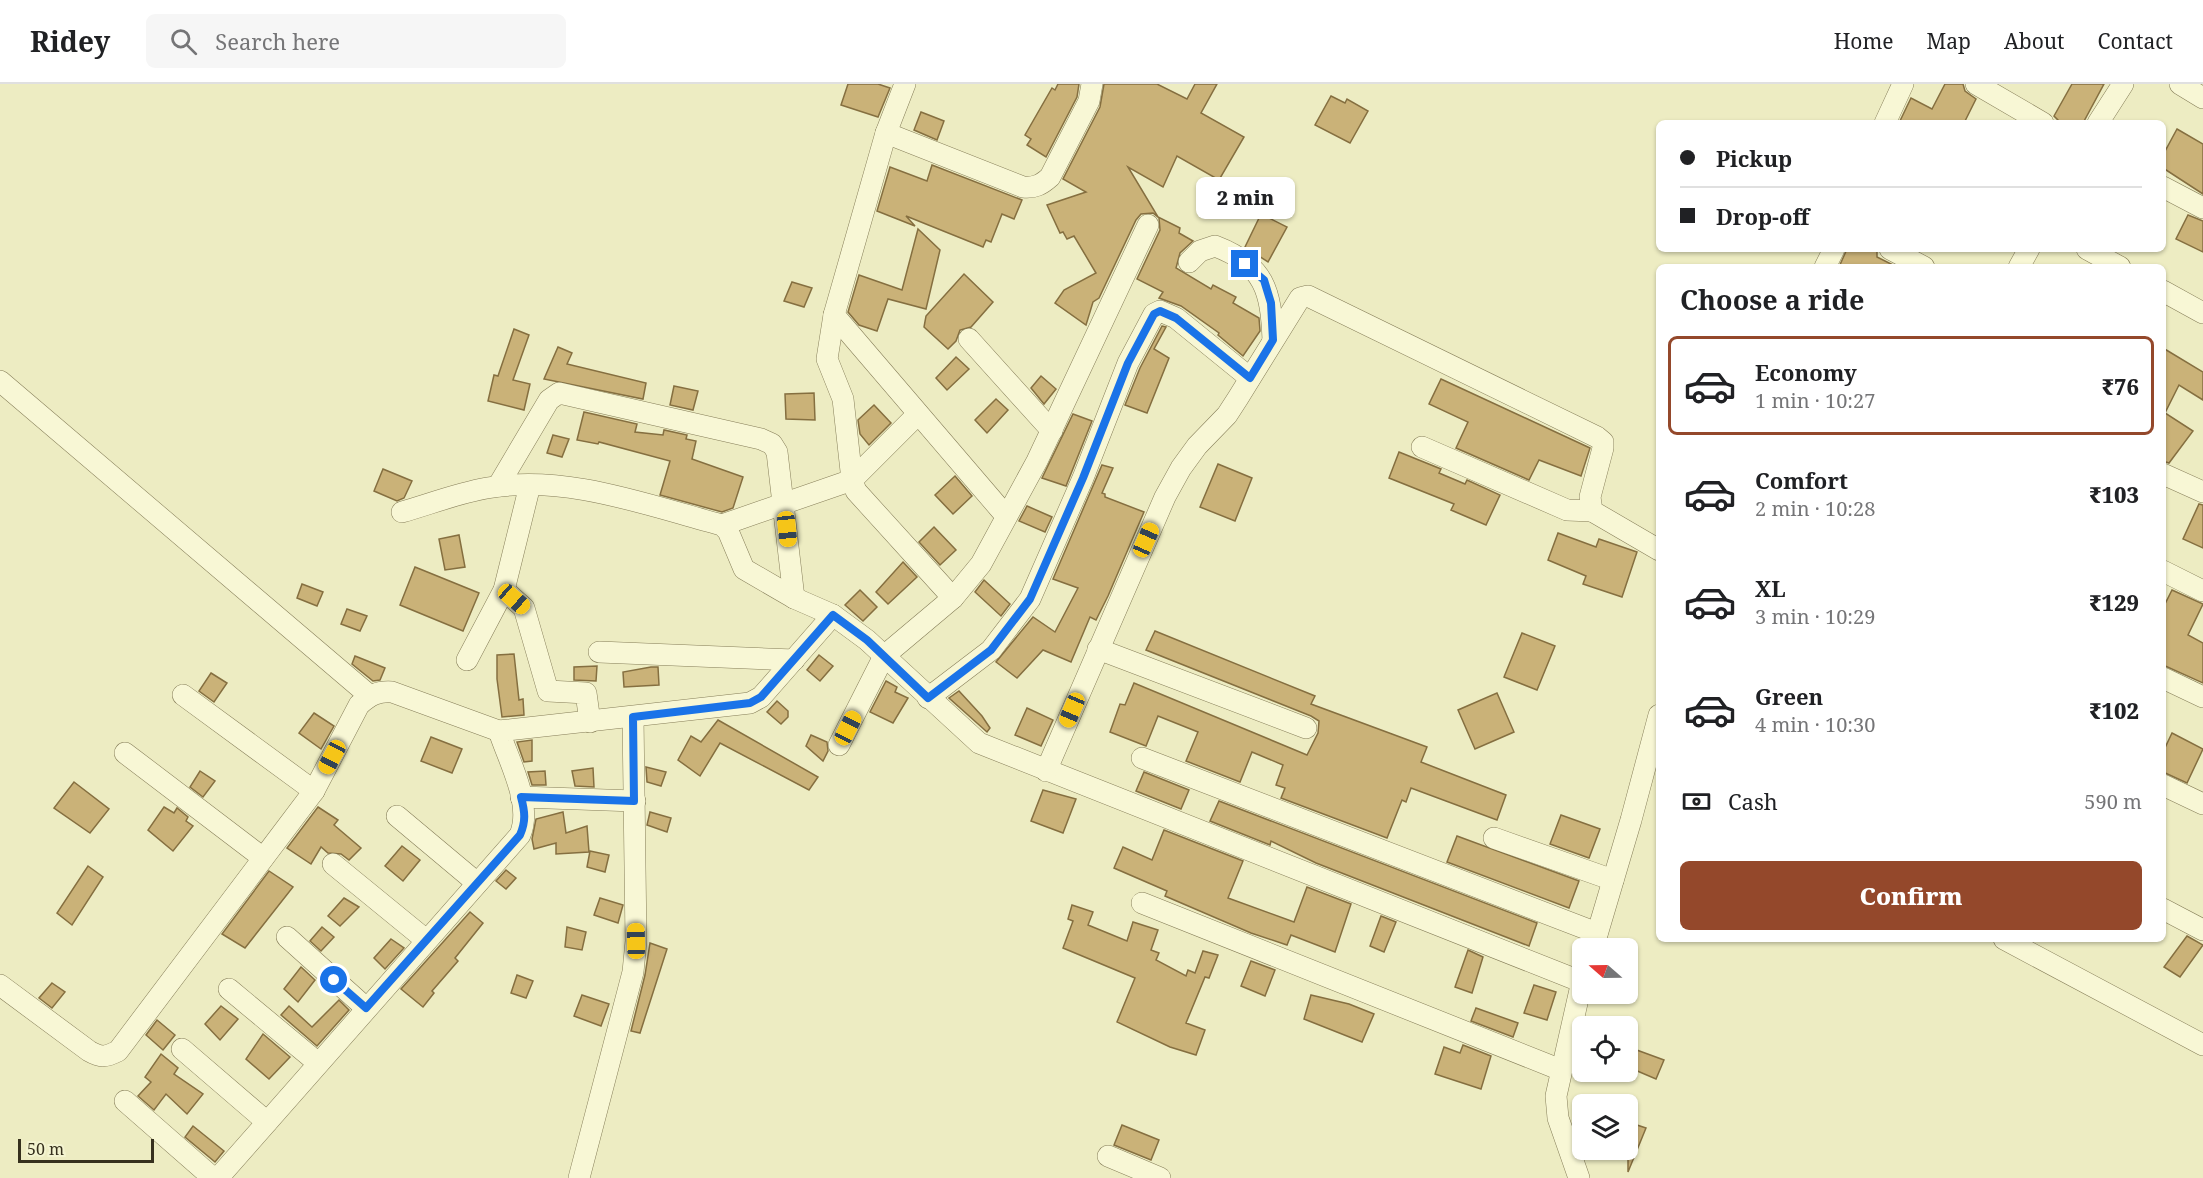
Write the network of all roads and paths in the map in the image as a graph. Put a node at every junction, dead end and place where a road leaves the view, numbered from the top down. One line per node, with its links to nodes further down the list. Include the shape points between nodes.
1 (905, 84): 11 (street)
2 (1092, 84): 11 (street, via 1089,101 1050,177 1042,185 1023,187)
3 (1904, 84): 8 (street)
4 (1976, 84): 9 (street)
5 (2123, 84): 10 (street)
6 (2180, 84): 7 (street)
7 (2203, 98)
8 (1886, 120)
9 (2038, 120)
10 (2100, 120)
11 (886, 133): 22 (street)
12 (2166, 189): 13 (street)
13 (2203, 208)
14 (1148, 225): 28 (street)
15 (1896, 252): 18 (street)
16 (2092, 252): 19 (street)
17 (1189, 262): 24 (street, via 1200,251 1215,246 1229,251 1264,280 1271,303)
18 (1918, 264)
19 (2114, 264)
20 (2166, 293): 21 (street)
21 (2203, 313)
22 (834, 315): 27 (street); 31 (street, via 827,359 843,399)
23 (969, 339): 28 (street)
24 (1273, 340): 25 (street); 36 (street, via 1294,305 1308,296 1597,437 1603,448 1590,497)
25 (1250, 378): 47 (street, via 1227,415 1180,468); 56 (street, via 1176,318 1160,311 1154,314 1128,363 1030,599 991,650)
26 (0, 381): 54 (street)
27 (918, 414): 31 (street); 38 (street)
28 (1052, 431): 38 (street)
29 (1422, 447): 36 (street, via 1567,510)
30 (2166, 475): 34 (street)
31 (852, 480): 35 (street); 45 (street, via 856,491)
32 (530, 485): 33 (street); 39 (street, via 575,487); 42 (street)
33 (498, 486): 35 (street, via 549,400 559,393 772,444 777,452); 37 (street)
34 (2203, 492)
35 (785, 505): 39 (street); 44 (street)
36 (1592, 511): 40 (street)
37 (402, 512)
38 (1005, 516): 45 (street, via 981,564)
39 (722, 525): 44 (street, via 744,569)
40 (1656, 548)
41 (2166, 572): 43 (street)
42 (504, 590): 50 (street); 58 (street, via 524,608 548,691 586,693)
43 (2203, 591)
44 (794, 598): 46 (street)
45 (953, 598): 49 (street)
46 (833, 615): 49 (street); 51 (street)
47 (1098, 649): 60 (street); 65 (street)
48 (599, 652): 51 (street)
49 (884, 656): 56 (street); 62 (street)
50 (467, 660)
51 (794, 660): 57 (street, via 761,697 750,703)
52 (2166, 679): 55 (street)
53 (183, 695): 67 (street)
54 (370, 696): 61 (street, via 392,692); 67 (street, via 360,705)
55 (2203, 697)
56 (928, 698): 65 (street, via 980,743)
57 (633, 717): 58 (street); 69 (street)
58 (591, 722): 61 (street)
59 (1656, 726): 75 (street)
60 (1306, 728)
61 (499, 731): 68 (street)
62 (839, 746)
63 (125, 753): 73 (street)
64 (1142, 758): 81 (street)
65 (1046, 771): 85 (street)
66 (2166, 786): 70 (street)
67 (314, 791): 73 (street)
68 (521, 797): 69 (street); 76 (street, via 525,810 520,835)
69 (634, 801): 99 (street, via 633,972)
70 (2203, 804)
71 (397, 816): 76 (street)
72 (1494, 838): 75 (street)
73 (263, 858): 86 (street, via 118,1051 107,1057 89,1050)
74 (333, 864): 83 (street)
75 (1613, 880): 82 (street)
76 (477, 883): 83 (street)
77 (1142, 903): 93 (street)
78 (2166, 911): 79 (street)
79 (2203, 930)
80 (287, 937): 89 (street)
81 (1588, 938)
82 (1596, 938)
83 (426, 940): 89 (street)
84 (2010, 942): 90 (street)
85 (1572, 978)
86 (0, 985)
87 (229, 989): 92 (street)
88 (1577, 1004): 93 (street)
89 (366, 1008): 92 (street)
90 (2203, 1045)
91 (182, 1049): 95 (street)
92 (318, 1063): 95 (street)
93 (1561, 1070): 101 (street, via 1556,1096 1558,1118)
94 (125, 1101): 97 (street)
95 (267, 1122): 98 (street)
96 (1108, 1156): 100 (street)
97 (213, 1178)
98 (218, 1178)
99 (579, 1178)
100 (1160, 1178)
101 (1579, 1178)

